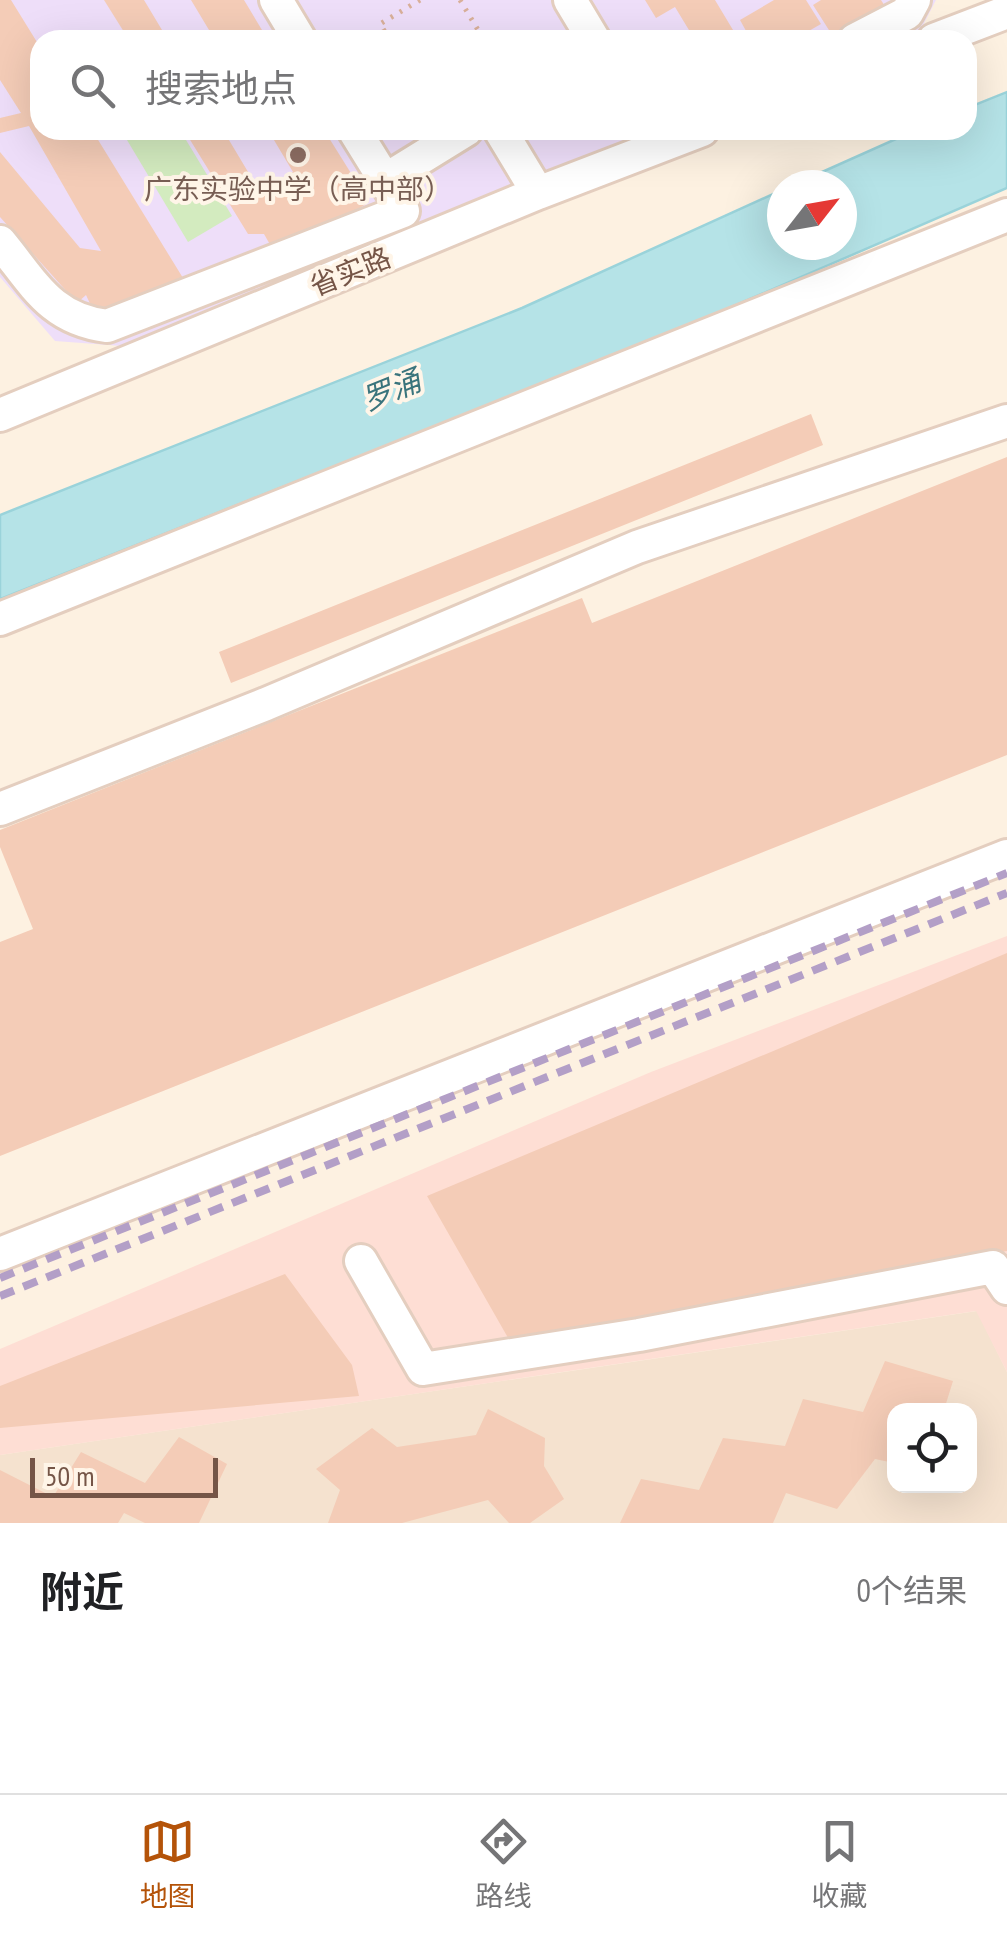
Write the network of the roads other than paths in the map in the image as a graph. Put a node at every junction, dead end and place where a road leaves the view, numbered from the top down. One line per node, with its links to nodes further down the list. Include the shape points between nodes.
1 (276, 0): 5 (street)
2 (570, 0): 6 (street)
3 (914, 0): 7 (street, via 907,13)
4 (1007, 12): 8 (street)
5 (294, 30)
6 (588, 30)
7 (874, 30)
8 (960, 30)
9 (360, 140): 13 (street)
10 (450, 140): 13 (street)
11 (506, 140): 14 (street)
12 (676, 140): 14 (street, 省实路)
13 (384, 180): 16 (street, via 404,212 107,326 57,310)
14 (538, 194): 17 (street, 省实路)
15 (1007, 216): 19 (street)
16 (0, 242)
17 (0, 415)
18 (1007, 421): 20 (street, via 637,547)
19 (0, 619)
20 (0, 809)
21 (1007, 856): 22 (street)
22 (0, 1254)
23 (361, 1260): 24 (street, via 423,1370 993,1267)
24 (1007, 1288)

